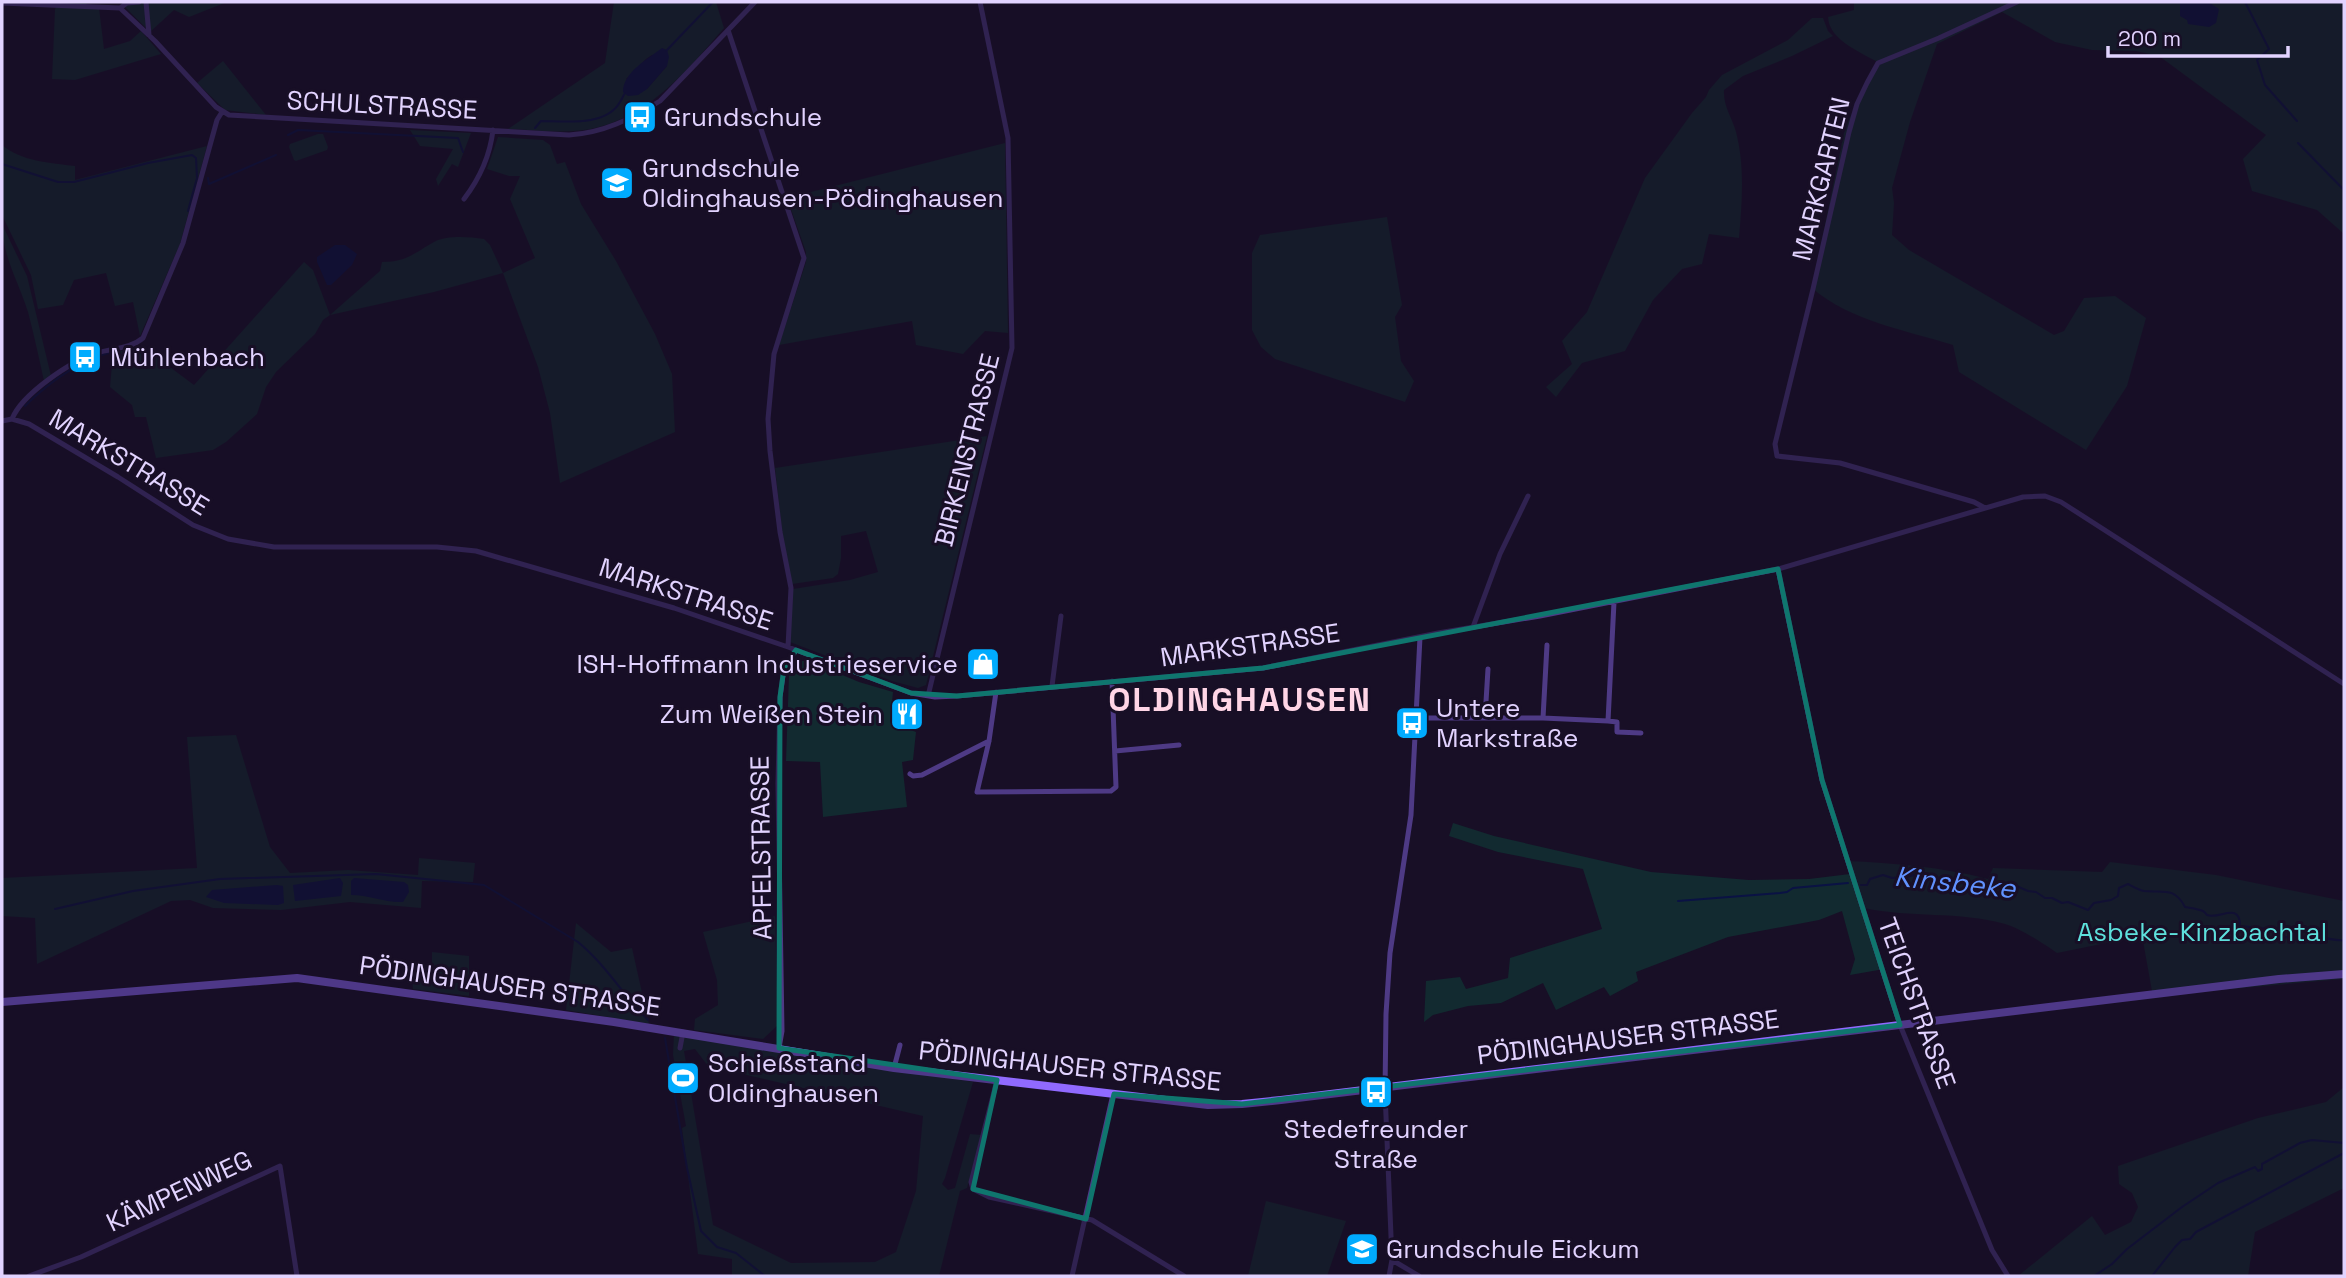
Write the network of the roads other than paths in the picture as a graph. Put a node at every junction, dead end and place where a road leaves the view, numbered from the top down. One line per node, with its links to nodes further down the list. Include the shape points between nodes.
1 (139, 2): 7 (street)
2 (146, 2): 9 (street)
3 (755, 2): 8 (street, SCHULSTRASSE)
4 (980, 2): 30 (street, BIRKENSTRASSE, via 1008,138 1012,348)
5 (2017, 2): 16 (street, MARKGARTEN, via 1878,63 1867,83 1849,132 1775,444 1777,456 1840,463)
6 (2, 4): 7 (street)
7 (121, 8): 9 (street)
8 (728, 30): 11 (street, SCHULSTRASSE, via 660,101 625,121 588,134); 23 (street, via 804,258 774,355 768,419 791,588)
9 (149, 35): 10 (street)
10 (222, 112): 11 (street, SCHULSTRASSE, via 234,117); 13 (street, via 183,243 143,338 132,346 94,353 64,370 24,401)
11 (493, 130): 12 (street, via 484,165)
12 (464, 199)
13 (12, 419): 14 (street, MARKSTRASSE); 23 (street, MARKSTRASSE, via 55,438 193,525 228,539 274,547 457,547 674,608)
14 (2, 421)
15 (1528, 496): 20 (street)
16 (1985, 508): 17 (street, MARKSTRASSE); 27 (street, MARKSTRASSE, via 2034,495 2061,502)
17 (1779, 569): 18 (street, MARKSTRASSE); 42 (street, TEICHSTRASSE, via 1822,780)
18 (1614, 602): 20 (street, MARKSTRASSE); 34 (street)
19 (1061, 616): 28 (street)
20 (1473, 627): 21 (street, MARKSTRASSE)
21 (1420, 637): 26 (street, MARKSTRASSE, via 1247,670); 31 (street)
22 (1547, 645): 33 (street)
23 (788, 647): 24 (street, MARKSTRASSE)
24 (796, 650): 30 (street, MARKSTRASSE); 46 (street, APFELSTRASSE, via 784,668 780,697)
25 (1488, 669): 32 (street)
26 (1112, 681): 28 (street, MARKSTRASSE); 38 (street)
27 (2344, 684)
28 (1052, 685): 29 (street, MARKSTRASSE)
29 (996, 692): 30 (street, MARKSTRASSE); 36 (street)
30 (928, 696)
31 (1416, 718): 32 (street); 49 (street, via 1412,815 1390,953)
32 (1485, 718): 33 (street)
33 (1543, 718): 34 (street)
34 (1608, 721): 35 (street, via 1617,722 1617,732)
35 (1641, 733)
36 (989, 741): 38 (street, via 977,790 981,794 1111,791 1115,789); 39 (street, via 922,775)
37 (1179, 745): 38 (street)
38 (1115, 751)
39 (910, 774)
40 (2344, 974): 42 (street, PÖDINGHAUSER STRASSE)
41 (2, 1002): 43 (street, PÖDINGHAUSER STRASSE, via 297,978)
42 (1900, 1025): 49 (street, PÖDINGHAUSER STRASSE); 59 (street, TEICHSTRASSE, via 1992,1250)
43 (683, 1032): 45 (street); 46 (street, PÖDINGHAUSER STRASSE)
44 (900, 1045): 47 (street)
45 (680, 1048)
46 (779, 1048): 47 (street, PÖDINGHAUSER STRASSE)
47 (894, 1068): 48 (street, PÖDINGHAUSER STRASSE)
48 (997, 1080): 50 (street, PÖDINGHAUSER STRASSE); 51 (street, via 973,1189 989,1197)
49 (1386, 1087): 50 (street, PÖDINGHAUSER STRASSE, via 1231,1105); 52 (street)
50 (1113, 1094): 51 (street)
51 (1086, 1219): 55 (street); 56 (street)
52 (1392, 1260): 57 (street); 58 (street)
53 (29, 1276): 54 (street, KÄMPENWEG, via 280,1166)
54 (297, 1276)
55 (1072, 1276)
56 (1184, 1276)
57 (1389, 1276)
58 (1419, 1276)
59 (2008, 1276)

